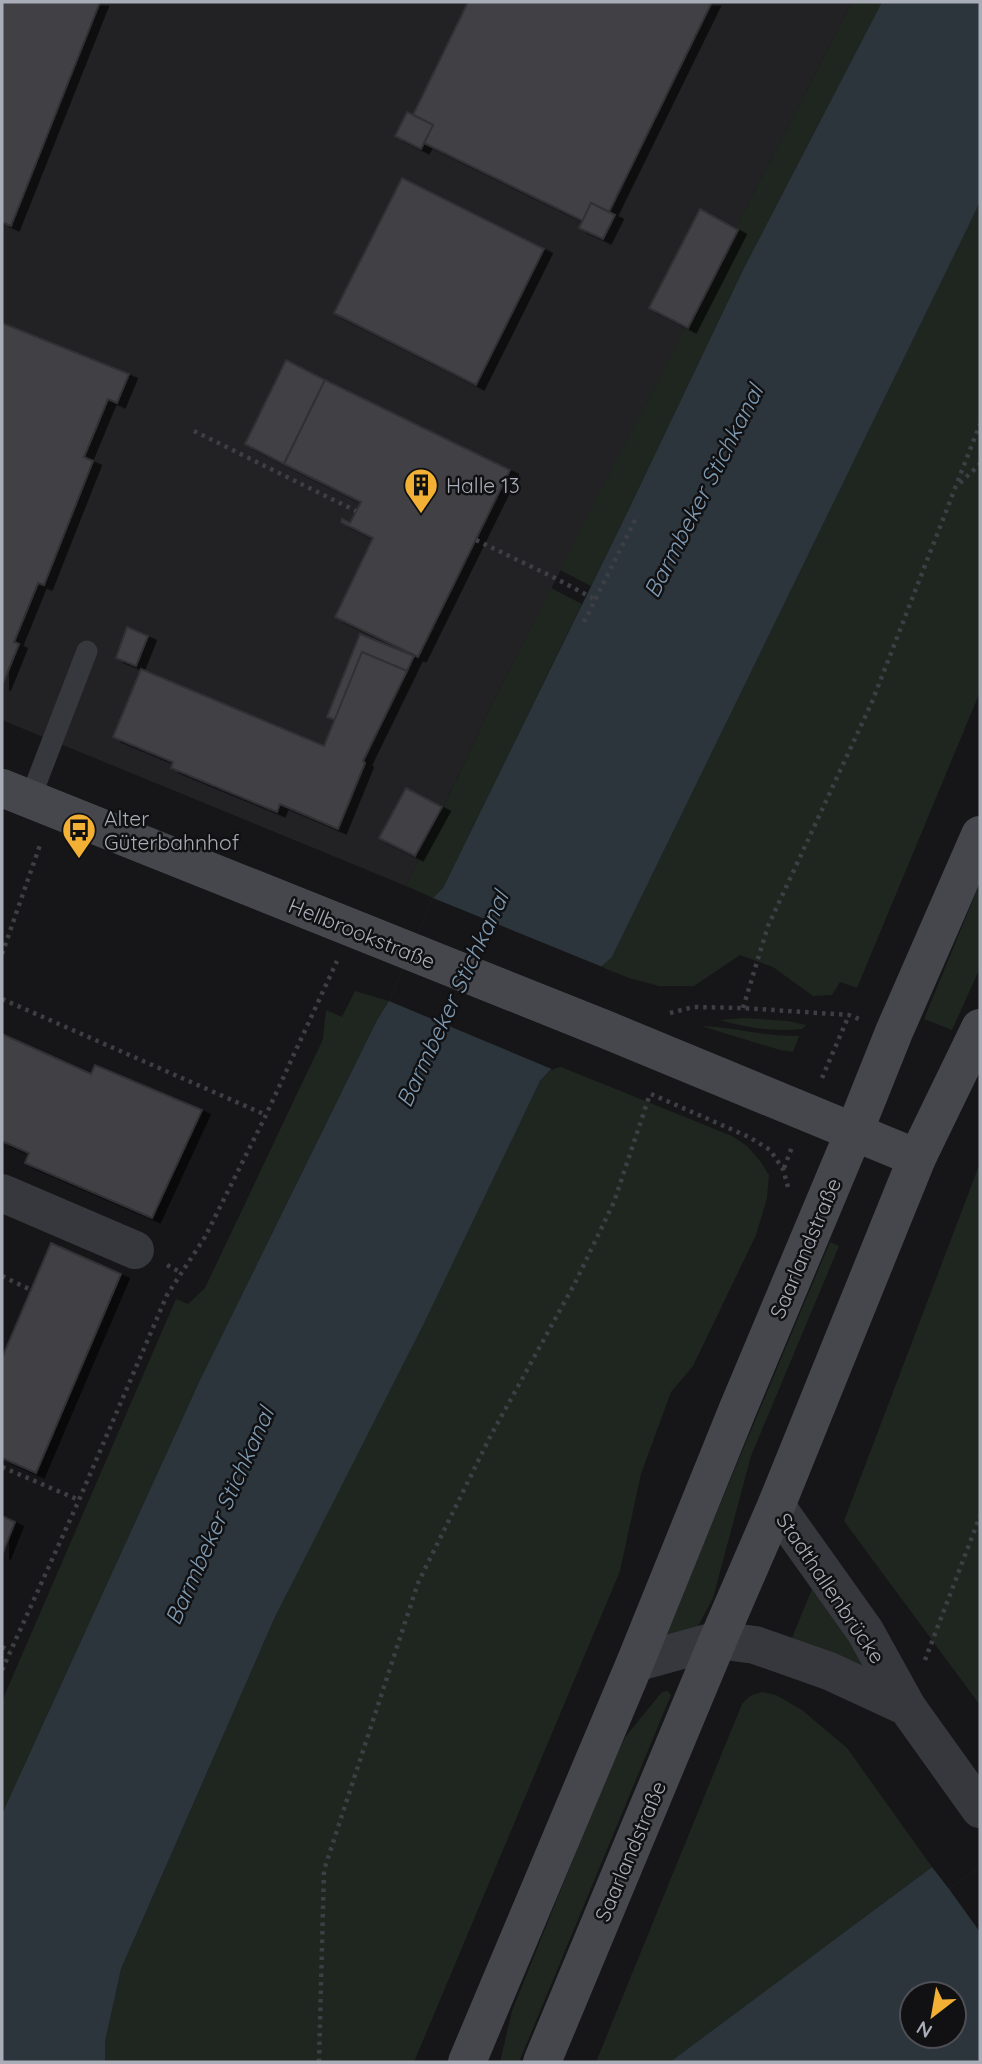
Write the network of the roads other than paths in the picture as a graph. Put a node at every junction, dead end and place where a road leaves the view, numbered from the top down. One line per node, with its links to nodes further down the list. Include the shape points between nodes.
1 (88, 650): 2 (lane)
2 (28, 798): 5 (main road, Hellbrookstraße)
3 (980, 835): 5 (main road, Saarlandstraße)
4 (980, 1028): 6 (main road, Saarlandstraße)
5 (854, 1132): 6 (main road, Hellbrookstraße); 11 (main road, Saarlandstraße)
6 (917, 1158): 9 (main road, Saarlandstraße)
7 (2, 1193): 8 (street)
8 (135, 1250)
9 (776, 1506): 10 (main road, Saarlandstraße); 12 (street, Stadthallenbrücke, via 865,1631)
10 (718, 1640): 11 (street); 12 (street, Stadthallenbrücke, via 755,1645 794,1658); 15 (main road, Saarlandstraße)
11 (635, 1663): 14 (main road, Saarlandstraße)
12 (907, 1707): 13 (street, Stadthallenbrücke)
13 (980, 1809)
14 (467, 2062)
15 (542, 2062)

